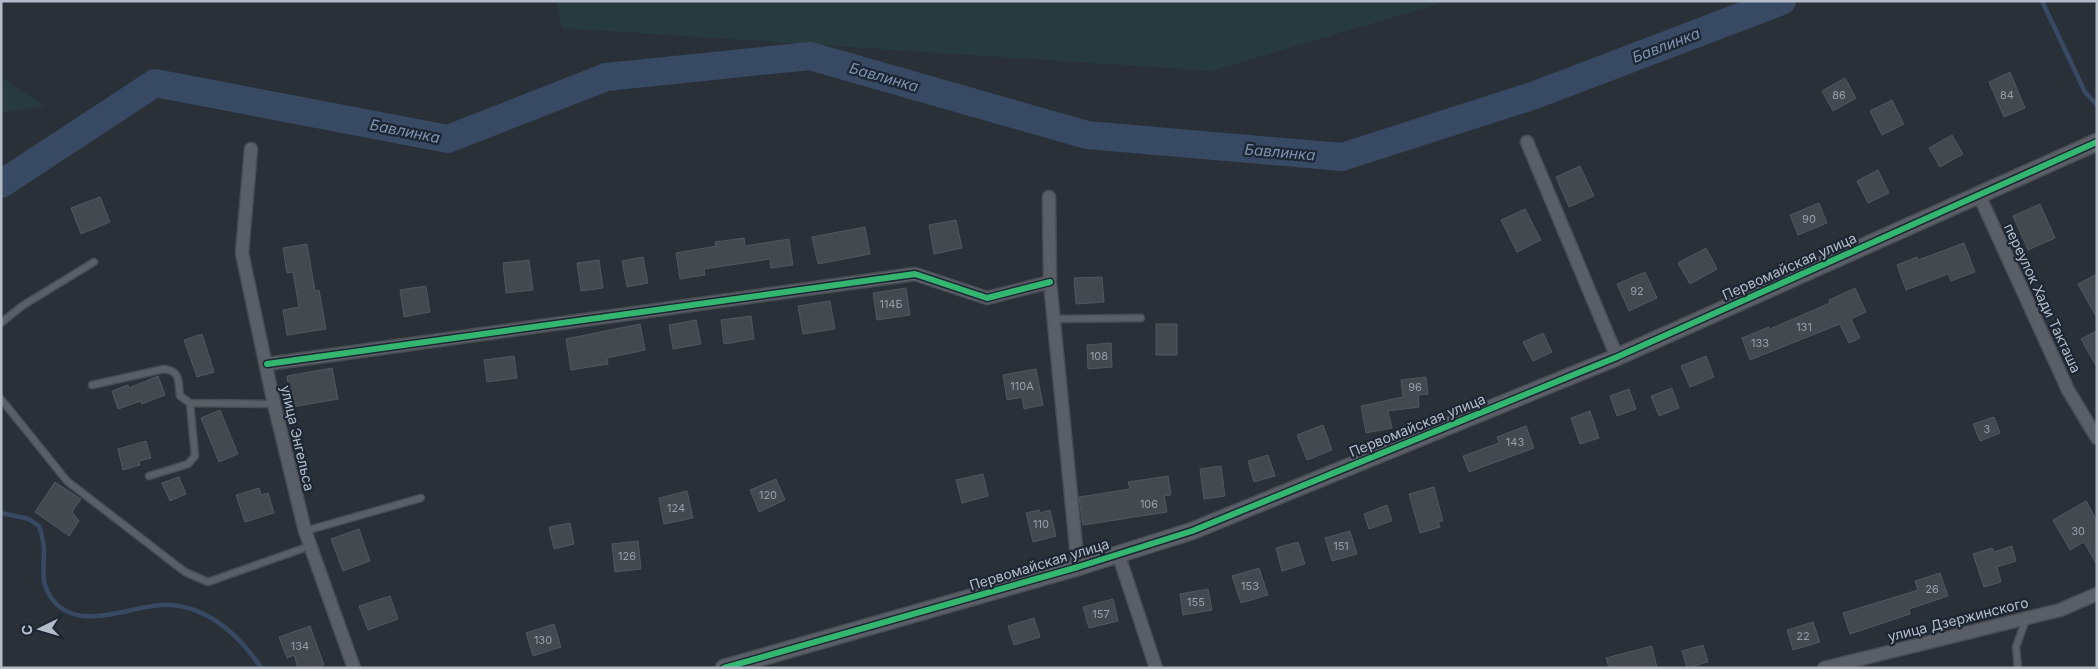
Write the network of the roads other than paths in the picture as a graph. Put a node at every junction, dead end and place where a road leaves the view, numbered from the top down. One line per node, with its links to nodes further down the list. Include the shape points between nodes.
1 (1527, 142): 11 (street)
2 (2097, 142): 4 (street, Первомайская улица)
3 (251, 149): 12 (street, улица Энгельса, via 242,253)
4 (1979, 195): 11 (street, Первомайская улица); 17 (street, переулок Хади Такташа, via 2068,390)
5 (1049, 197): 7 (street)
6 (94, 262): 10 (lane, via 22,306)
7 (1050, 282): 8 (street); 12 (street, via 987,298 915,274)
8 (1053, 318): 9 (lane); 23 (street)
9 (1141, 318)
10 (1, 323)
11 (1617, 357): 22 (street, Первомайская улица, via 1192,531)
12 (267, 364): 16 (street, улица Энгельса)
13 (92, 385): 15 (lane, via 164,369 173,370 178,375 180,396)
14 (1, 399): 21 (lane, via 67,482 185,572 208,582)
15 (190, 403): 16 (lane); 18 (lane, via 195,456 188,464)
16 (274, 404): 20 (street, улица Энгельса)
17 (2097, 438)
18 (149, 476)
19 (421, 498): 20 (lane)
20 (305, 531): 21 (street, улица Энгельса)
21 (310, 546): 26 (street, улица Энгельса)
22 (1118, 553): 23 (street, Первомайская улица); 28 (street)
23 (1078, 567): 27 (street, Первомайская улица)
24 (2097, 594): 25 (street, улица Дзержинского, via 2060,610)
25 (2026, 618): 29 (street, улица Дзержинского); 30 (lane, via 2016,647)
26 (354, 668)
27 (724, 668)
28 (1156, 668)
29 (1824, 668)
30 (2018, 668)

